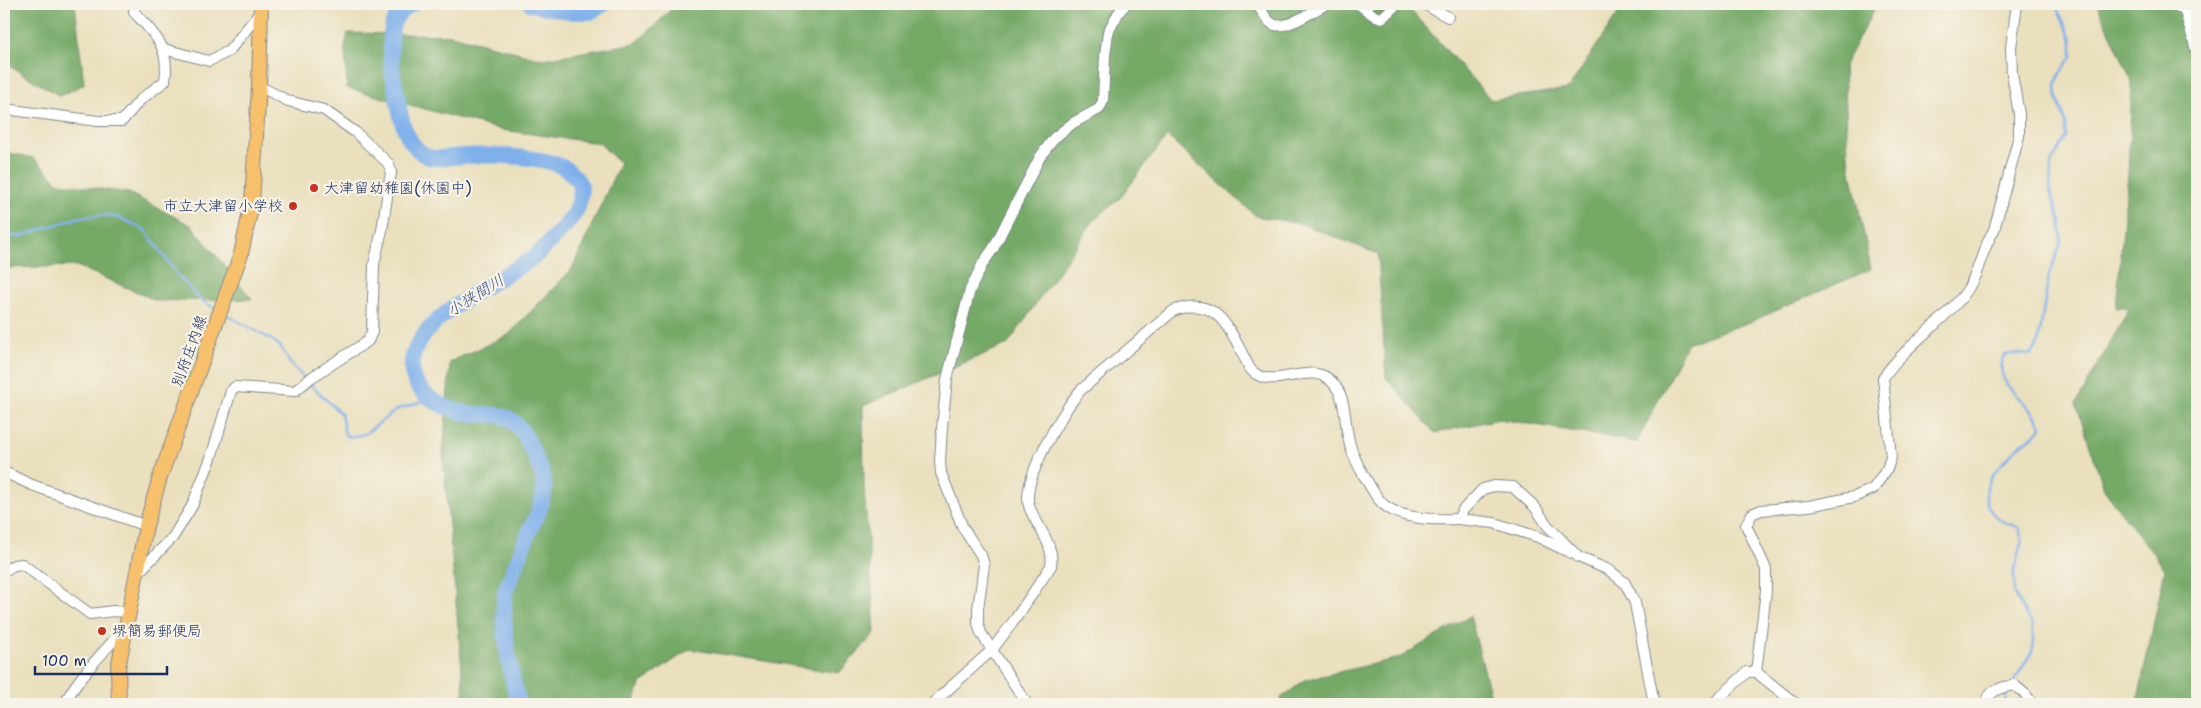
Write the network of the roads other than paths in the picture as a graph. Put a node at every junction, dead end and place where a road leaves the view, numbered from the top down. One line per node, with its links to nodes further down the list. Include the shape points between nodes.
1 (136, 4): 12 (street, via 134,12)
2 (1126, 4): 24 (street, via 1108,32 1103,101 1099,109 1054,138 1040,157 970,290 947,378 941,473 963,528 983,560 978,623)
3 (1257, 4): 4 (street, via 1277,26 1288,25)
4 (1326, 4)
5 (1358, 4): 6 (street, via 1382,18)
6 (1397, 4)
7 (1424, 4): 11 (street)
8 (2017, 4): 25 (street, via 2011,47 2019,136 1994,230 1964,294 1890,368 1884,378 1891,449 1887,469 1873,489 1854,497 1809,506 1762,510 1752,514 1746,525 1766,569)
9 (2161, 4): 13 (street, via 2184,8)
10 (261, 7): 12 (street, via 229,51 209,61); 14 (main road, 別府庄内線)
11 (1448, 17)
12 (164, 49): 15 (street, via 165,81 140,100 122,121)
13 (2197, 53)
14 (259, 86): 18 (main road, 別府庄内線, via 252,203 241,254 160,477); 21 (street, via 288,101 324,110 355,132 389,164 389,184 374,264 372,332 368,341 295,391 235,387 231,391 211,458 188,514 172,538)
15 (4, 109)
16 (4, 472): 18 (street)
17 (1458, 519): 19 (street, via 1494,523 1538,538); 19 (street, via 1483,489 1513,487 1535,507 1546,525); 24 (street, via 1425,518 1401,513 1383,504 1353,457 1344,402 1331,380 1314,373 1260,376 1252,371 1224,320 1200,306 1184,307 1173,311 1081,390 1058,421 1028,485 1029,504 1050,547 1051,566)
18 (146, 526): 21 (main road, 別府庄内線)
19 (1578, 557): 30 (street, via 1609,570 1625,583 1635,602)
20 (4, 571): 22 (street, via 22,564 90,614)
21 (136, 576): 22 (main road, 別府庄内線)
22 (128, 612): 23 (main road, 別府庄内線)
23 (124, 630): 26 (street, via 94,662); 27 (main road, 別府庄内線, via 118,668)
24 (992, 650): 28 (street); 29 (street)
25 (1756, 672): 31 (street, via 1747,672); 32 (street)
26 (65, 704)
27 (119, 704)
28 (932, 704)
29 (1027, 704)
30 (1654, 704)
31 (1713, 704)
32 (1796, 704)
33 (1986, 704): 34 (street, via 1986,699 1999,688 2014,685)
34 (2033, 704)

